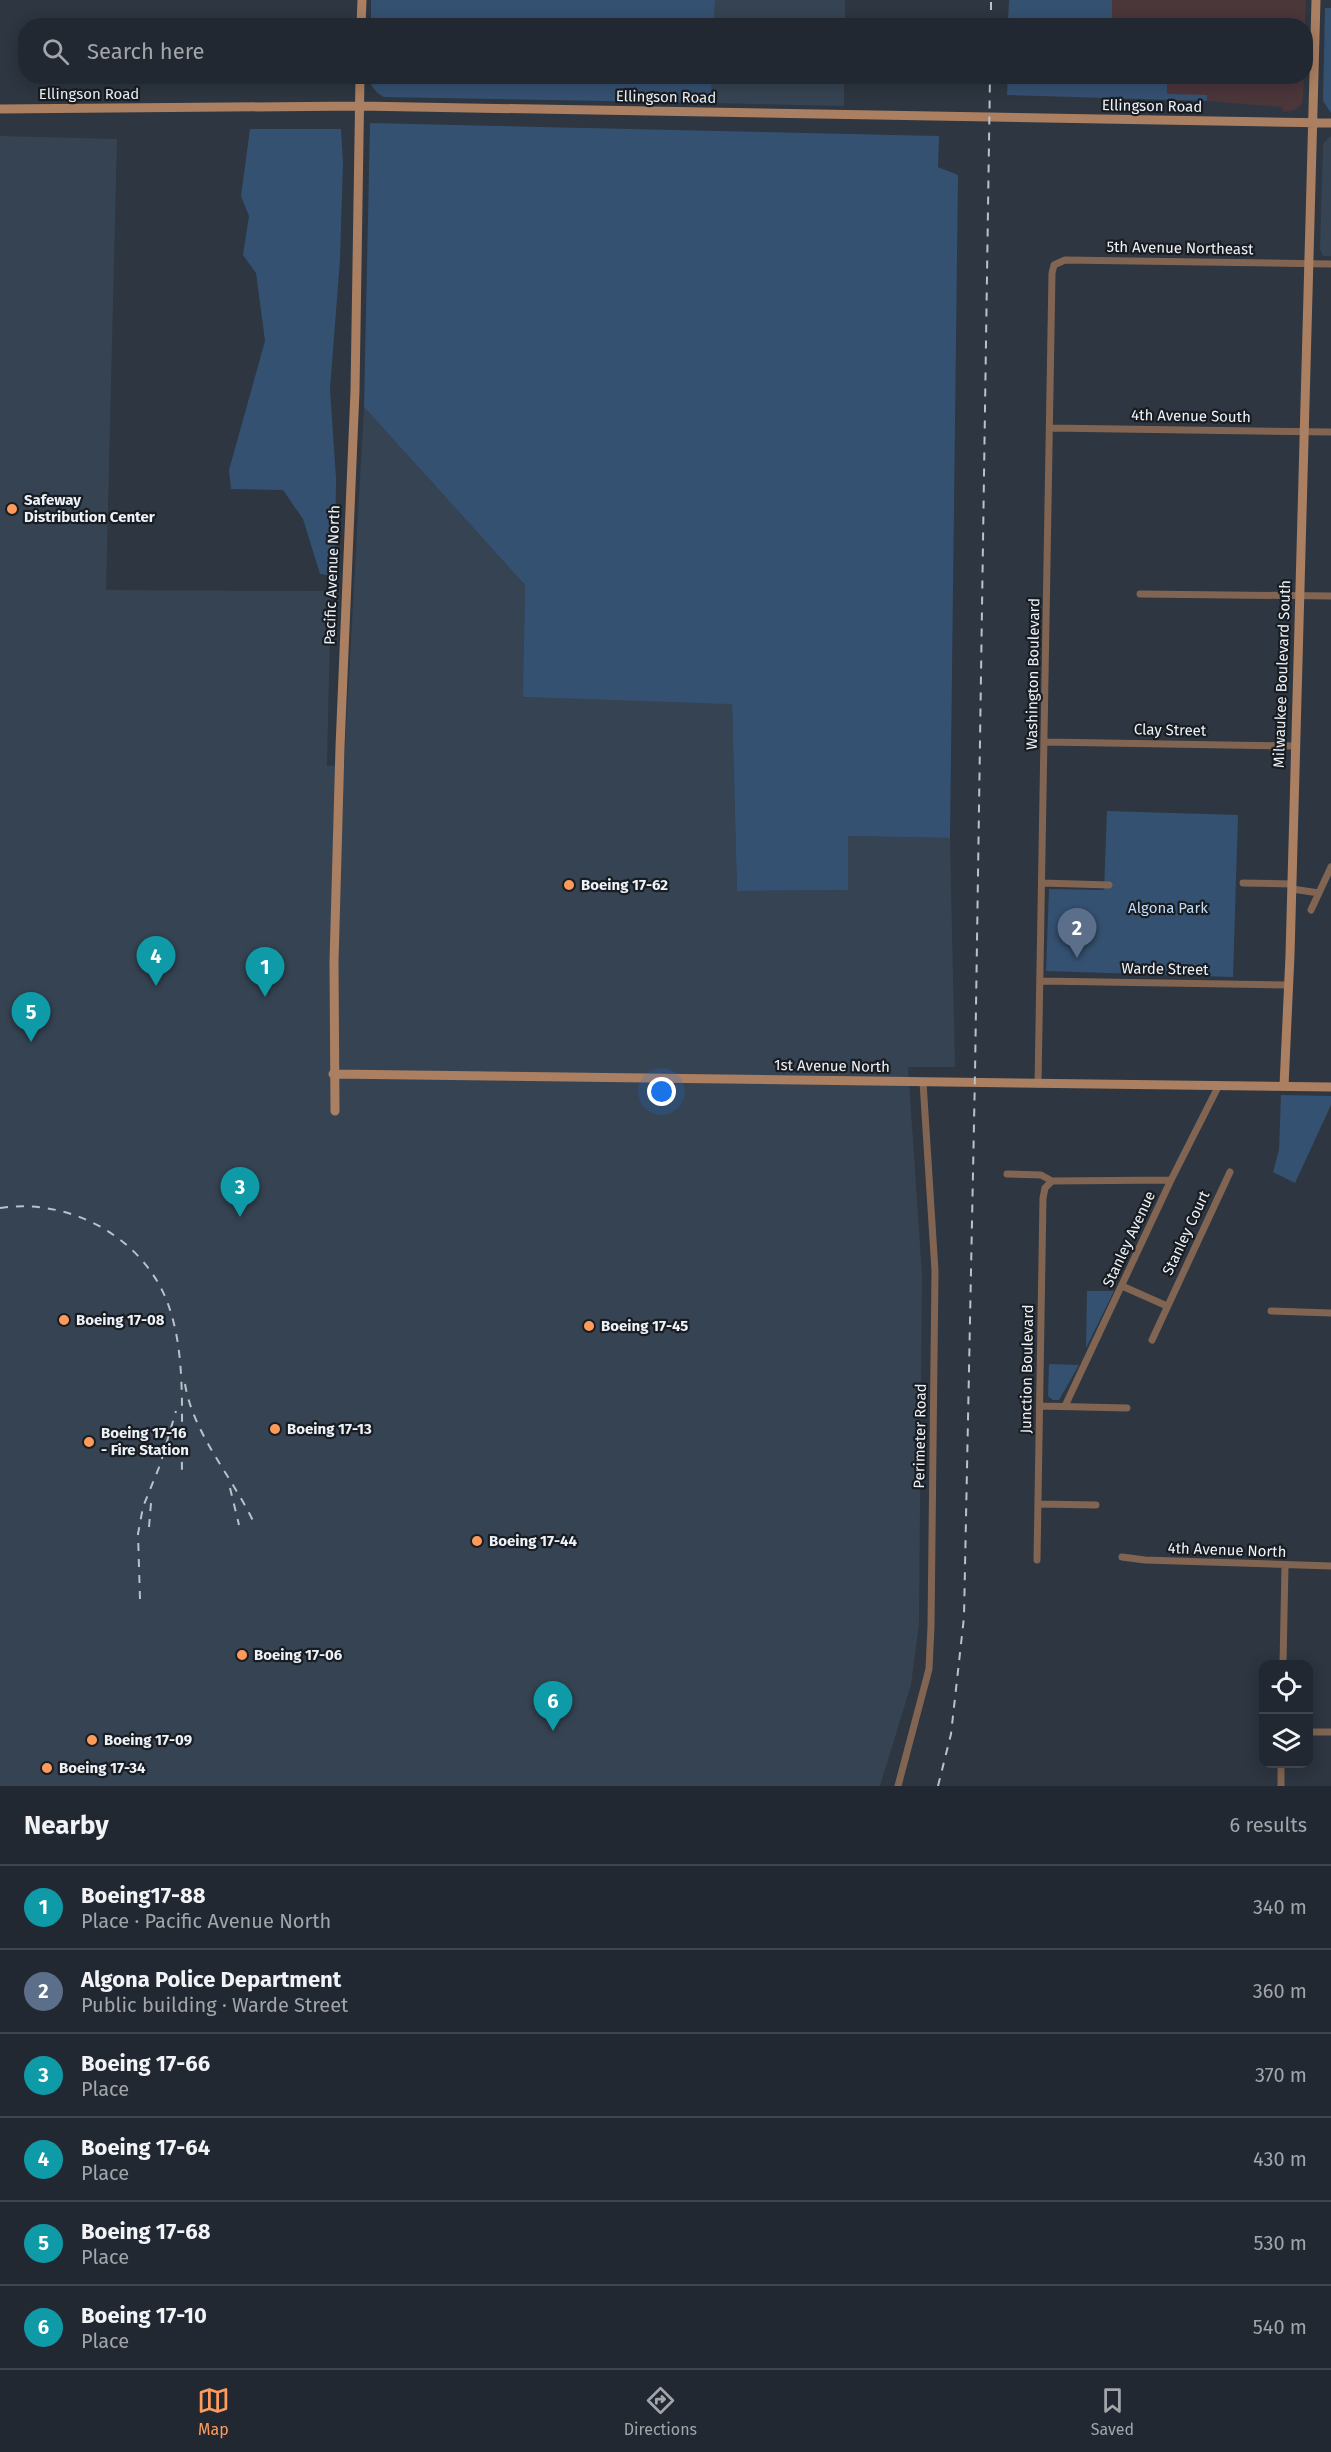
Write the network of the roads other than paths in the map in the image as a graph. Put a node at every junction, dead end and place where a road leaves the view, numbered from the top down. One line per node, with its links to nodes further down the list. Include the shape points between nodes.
1 (362, 0): 3 (street)
2 (1316, 0): 7 (street, Milwaukee Boulevard South)
3 (361, 18)
4 (360, 84): 5 (street, Pacific Avenue North)
5 (359, 106): 6 (street, Ellingson Road); 7 (street, Ellingson Road); 29 (street, Pacific Avenue North, via 355,391 339,747)
6 (0, 109)
7 (1312, 123): 8 (street, Ellingson Road); 9 (street, Milwaukee Boulevard South)
8 (1331, 123)
9 (1308, 263): 10 (street, 5th Avenue Northeast); 11 (street, 5th Avenue Northeast, via 1065,260); 13 (street, Milwaukee Boulevard South)
10 (1331, 264)
11 (1054, 265): 12 (street, Washington Boulevard)
12 (1050, 428): 13 (street, 4th Avenue South); 18 (street, Washington Boulevard)
13 (1303, 431): 14 (street, 4th Avenue South); 16 (street, Milwaukee Boulevard South)
14 (1331, 432)
15 (1140, 594): 16 (street)
16 (1299, 596): 17 (street); 19 (street, Milwaukee Boulevard South)
17 (1331, 596)
18 (1045, 742): 19 (street, Clay Street); 21 (street, Washington Boulevard)
19 (1295, 746): 24 (street, Milwaukee Boulevard South)
20 (1331, 867): 25 (street)
21 (1042, 883): 23 (street); 27 (street, Washington Boulevard)
22 (1243, 883): 24 (street)
23 (1109, 885)
24 (1292, 887): 25 (street); 28 (street, Milwaukee Boulevard South)
25 (1319, 893): 26 (street)
26 (1311, 910)
27 (1041, 981): 28 (street, Warde Street); 31 (street, Washington Boulevard)
28 (1288, 985): 33 (street, Milwaukee Boulevard South)
29 (333, 1074): 30 (street, 1st Avenue North); 35 (street, Pacific Avenue North)
30 (923, 1082): 31 (street, 1st Avenue North); 58 (street, Perimeter Road, via 935,1271 930,1653)
31 (1038, 1084): 32 (street, 1st Avenue North)
32 (1219, 1085): 33 (street, 1st Avenue North); 38 (street, Stanley Avenue)
33 (1284, 1086): 34 (street, 1st Avenue North)
34 (1331, 1087)
35 (335, 1111)
36 (1230, 1172): 41 (street, Stanley Court)
37 (1007, 1174): 39 (street, via 1041,1175)
38 (1171, 1180): 39 (street); 40 (street, Stanley Avenue)
39 (1052, 1181): 45 (street, Junction Boulevard, via 1043,1198)
40 (1122, 1286): 41 (street); 46 (street, Stanley Avenue)
41 (1167, 1306): 44 (street, Stanley Court)
42 (1271, 1311): 43 (street)
43 (1331, 1313)
44 (1152, 1340)
45 (1040, 1406): 46 (street); 48 (street, Junction Boulevard)
46 (1065, 1406): 47 (street)
47 (1127, 1408)
48 (1039, 1504): 49 (street); 51 (street, Junction Boulevard)
49 (1096, 1505)
50 (1122, 1557): 52 (street, 4th Avenue North)
51 (1037, 1560)
52 (1285, 1566): 53 (street, 4th Avenue North); 54 (street)
53 (1331, 1566)
54 (1283, 1660)
55 (1313, 1732): 56 (street)
56 (1331, 1732)
57 (1281, 1768): 59 (street)
58 (898, 1786)
59 (1281, 1786)

